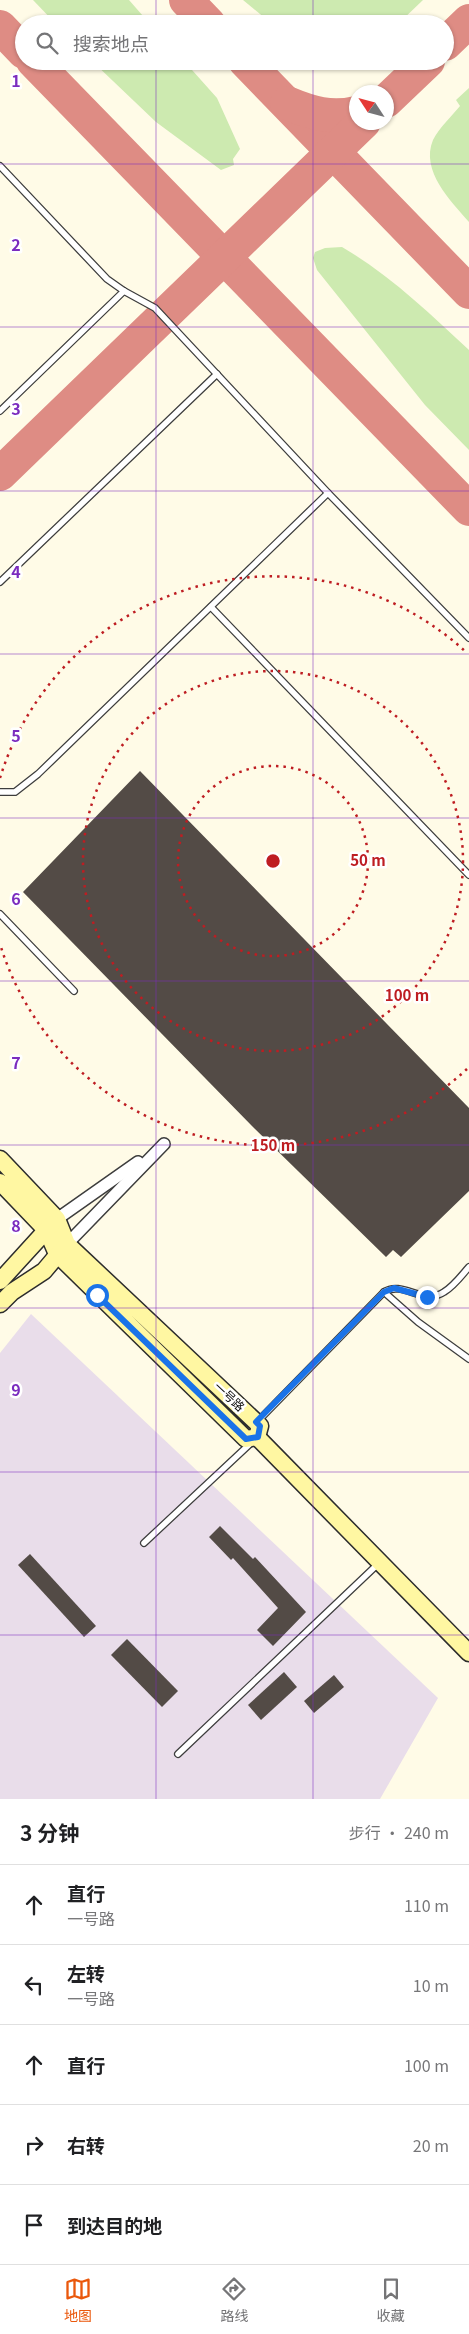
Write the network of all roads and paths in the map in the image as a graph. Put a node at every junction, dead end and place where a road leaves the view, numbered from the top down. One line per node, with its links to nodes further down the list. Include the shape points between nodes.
1 (0, 166): 2 (lane, via 107,279)
2 (124, 291): 3 (lane, via 155,308); 4 (lane)
3 (217, 374): 5 (lane); 6 (lane)
4 (0, 412)
5 (328, 493): 7 (lane); 8 (lane)
6 (0, 582)
7 (211, 607): 9 (lane, via 38,774 15,792); 10 (lane)
8 (469, 638)
9 (0, 792)
10 (469, 875)
11 (0, 914): 12 (lane)
12 (74, 991)
13 (0, 1159): 15 (main road, 一号路)
14 (0, 1182): 15 (main road, 一号路)
15 (52, 1225): 16 (main road, 一号路); 16 (street, via 164,1144); 18 (main road)
16 (62, 1249): 20 (main road, via 44,1271); 22 (main road, 一号路)
17 (469, 1268): 19 (lane, via 439,1295 427,1297 394,1288)
18 (0, 1281)
19 (384, 1292): 21 (lane, via 418,1322); 22 (lane)
20 (0, 1304)
21 (469, 1359)
22 (257, 1430): 23 (lane); 24 (main road, 一号路)
23 (144, 1543)
24 (380, 1562): 25 (main road, 一号路); 26 (lane)
25 (469, 1653)
26 (178, 1754)

